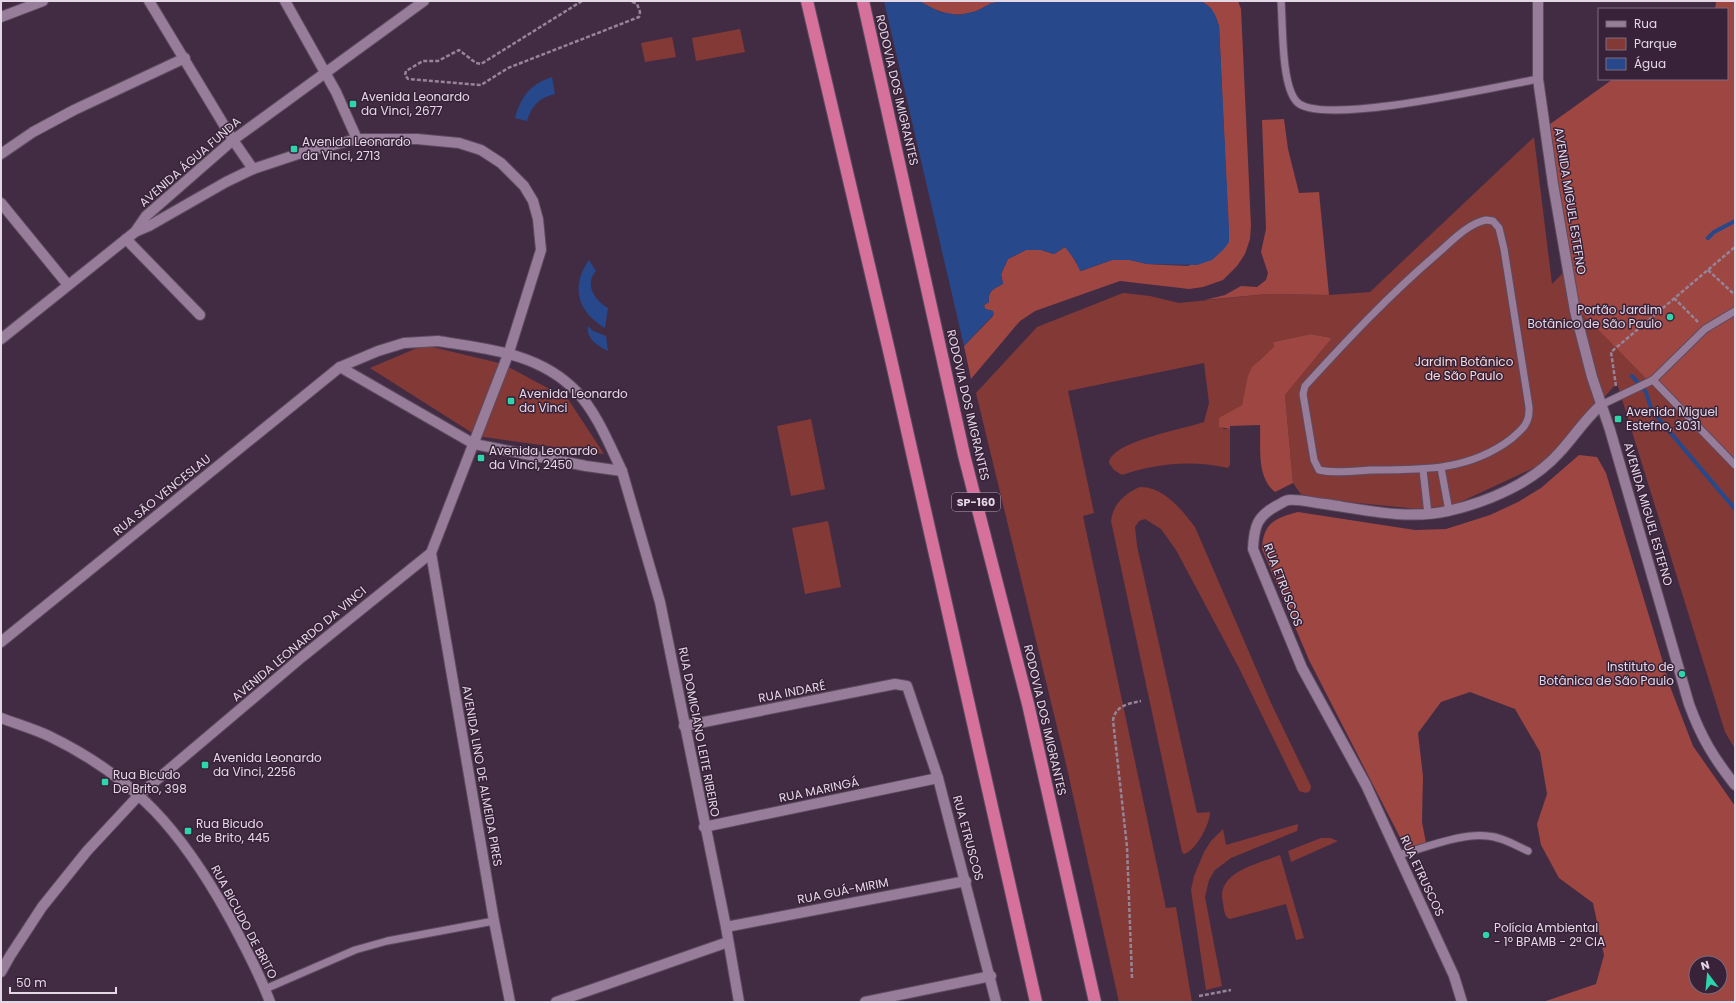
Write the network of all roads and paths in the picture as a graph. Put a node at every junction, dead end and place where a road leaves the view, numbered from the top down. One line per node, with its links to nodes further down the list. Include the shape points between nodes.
1 (43, 1): 11 (street)
2 (149, 1): 12 (street)
3 (286, 1): 13 (street)
4 (424, 1): 13 (street, AVENIDA ÁGUA FUNDA)
5 (582, 1): 6 (path, via 481,64 459,50 438,61 422,61 406,71 405,75 408,79 482,85 508,68 639,16 637,4)
6 (631, 1)
7 (806, 1): 71 (highway, via 892,363)
8 (863, 1): 72 (highway, RODOVIA DOS IMIGRANTES / SP-160, via 964,455 1028,704)
9 (1282, 1): 14 (lane, via 1287,81 1297,102 1306,107 1340,109 1404,104)
10 (1538, 1): 14 (street, AVENIDA MIGUEL ESTEFNO)
11 (1, 17)
12 (185, 58): 16 (street); 17 (street, via 74,110 33,132)
13 (326, 73): 15 (street); 16 (street, AVENIDA ÁGUA FUNDA)
14 (1538, 79): 35 (street, AVENIDA MIGUEL ESTEFNO, via 1575,311)
15 (357, 139): 18 (street, AVENIDA LEONARDO DA VINCI, via 301,153); 31 (street, AVENIDA LEONARDO DA VINCI, via 459,142 481,150 501,163 524,186 533,201 538,219 541,250)
16 (233, 140): 18 (street); 20 (street, AVENIDA ÁGUA FUNDA, via 146,216)
17 (1, 154)
18 (253, 169): 20 (street, AVENIDA LEONARDO DA VINCI)
19 (1, 203): 24 (street)
20 (135, 232): 21 (street, AVENIDA ÁGUA FUNDA)
21 (126, 239): 24 (street, AVENIDA ÁGUA FUNDA); 28 (street)
22 (1735, 247): 23 (path)
23 (1708, 270): 25 (path); 26 (path)
24 (68, 284): 30 (street, AVENIDA ÁGUA FUNDA)
25 (1735, 295)
26 (1674, 298): 29 (path); 34 (path, via 1611,352)
27 (1735, 311): 29 (lane, RUA ETRUSCOS)
28 (200, 315)
29 (1706, 329): 33 (lane, RUA ETRUSCOS)
30 (1, 339)
31 (509, 352): 32 (street, RUA SÃO VENCESLAU, via 438,341 404,343); 36 (street, AVENIDA LEONARDO DA VINCI); 40 (street, RUA DOMICIANO LEITE RIBEIRO, via 545,368 577,391 599,424)
32 (340, 367): 36 (street); 44 (street, RUA SÃO VENCESLAU)
33 (1650, 382): 34 (lane, RUA ETRUSCOS); 37 (lane)
34 (1618, 398): 35 (lane, RUA ETRUSCOS)
35 (1601, 405): 41 (street, RUA ETRUSCOS, via 1541,470 1510,488); 50 (street, AVENIDA MIGUEL ESTEFNO, via 1689,704 1703,740)
36 (474, 444): 40 (street); 43 (street, AVENIDA LEONARDO DA VINCI)
37 (1735, 465)
38 (1441, 468): 39 (lane); 39 (lane, via 1478,458 1497,449 1526,426 1529,416 1504,249 1499,228 1493,221 1475,223 1398,288 1303,389 1314,460 1319,470); 41 (lane)
39 (1423, 470): 42 (lane)
40 (622, 471): 48 (street, RUA DOMICIANO LEITE RIBEIRO, via 660,602)
41 (1448, 511): 42 (street, RUA ETRUSCOS)
42 (1428, 514): 54 (street, RUA ETRUSCOS, via 1392,514 1288,500 1270,509 1259,519 1254,531 1253,549 1302,668 1366,785)
43 (431, 553): 51 (street, AVENIDA LEONARDO DA VINCI, via 302,657); 56 (street, AVENIDA LINO DE ALMEIDA PIRES)
44 (1, 642)
45 (904, 684): 48 (street, RUA INDARÉ); 49 (street, RUA ETRUSCOS, via 911,693)
46 (1141, 700): 61 (path, via 1120,706 1114,713 1113,720 1127,847)
47 (1, 718): 51 (street, RUA BICUDO DE BRITO, via 49,736 88,758)
48 (684, 726): 52 (street, RUA DOMICIANO LEITE RIBEIRO)
49 (938, 778): 52 (street, RUA MARINGÁ); 55 (street, RUA ETRUSCOS)
50 (1735, 785)
51 (140, 794): 59 (street, AVENIDA LEONARDO DA VINCI, via 87,851 42,907); 62 (street, RUA BICUDO DE BRITO, via 170,825 206,875)
52 (704, 827): 57 (street, RUA DOMICIANO LEITE RIBEIRO)
53 (1528, 851): 54 (lane, via 1487,835 1443,842)
54 (1398, 855): 73 (street, RUA ETRUSCOS, via 1454,976)
55 (966, 881): 57 (street, RUA GUÁ-MIRIM); 60 (street, RUA ETRUSCOS)
56 (494, 921): 62 (lane, via 388,941 355,950); 66 (street, AVENIDA LINO DE ALMEIDA PIRES)
57 (726, 927): 58 (street, RUA DOMICIANO LEITE RIBEIRO)
58 (728, 942): 67 (street); 68 (street, RUA DOMICIANO LEITE RIBEIRO)
59 (1, 972)
60 (991, 976): 69 (street); 70 (street, RUA ETRUSCOS)
61 (1132, 978)
62 (265, 989): 65 (street, RUA BICUDO DE BRITO)
63 (1231, 990): 64 (path)
64 (1199, 996)
65 (270, 1002)
66 (510, 1002)
67 (556, 1002)
68 (739, 1002)
69 (865, 1002)
70 (996, 1002)
71 (1036, 1002)
72 (1095, 1002)
73 (1462, 1002)

